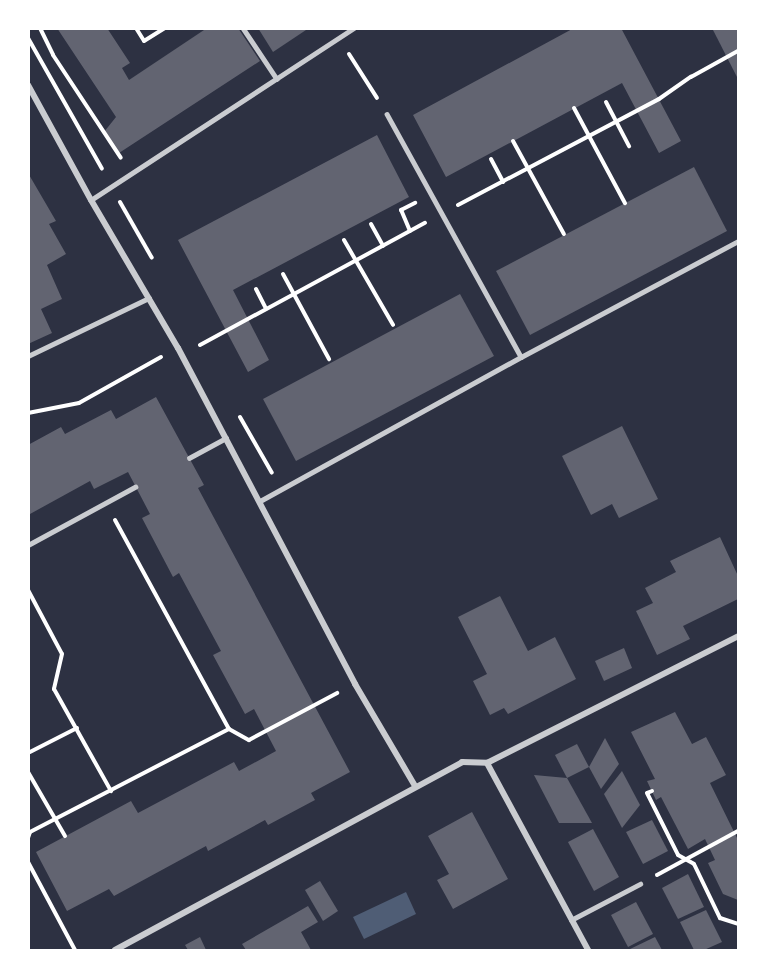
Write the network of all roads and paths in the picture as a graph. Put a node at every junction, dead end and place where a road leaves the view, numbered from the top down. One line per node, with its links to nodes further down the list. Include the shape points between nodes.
1 (40, 28): 15 (path, via 53,56)
2 (135, 28): 3 (path, via 144,41)
3 (165, 28)
4 (243, 28): 7 (lane)
5 (354, 28): 6 (lane)
6 (339, 38): 7 (lane); 11 (path)
7 (277, 79): 15 (lane)
8 (28, 86): 18 (street)
9 (606, 102): 13 (path)
10 (574, 108): 19 (path)
11 (387, 114): 17 (lane)
12 (513, 141): 22 (path)
13 (629, 146)
14 (490, 159): 16 (path)
15 (131, 173): 18 (lane)
16 (503, 182)
17 (431, 193): 21 (path, via 401,210); 33 (lane)
18 (91, 200): 28 (street)
19 (624, 203)
20 (371, 225): 25 (path)
21 (410, 231)
22 (564, 234)
23 (344, 240): 30 (path)
24 (738, 241): 33 (lane)
25 (383, 246)
26 (283, 274): 34 (path)
27 (256, 289): 29 (path)
28 (149, 298): 31 (street); 32 (lane)
29 (266, 309)
30 (393, 326)
31 (178, 348): 35 (path, via 79,403); 36 (street)
32 (28, 356)
33 (521, 357): 39 (lane)
34 (329, 359)
35 (28, 413)
36 (226, 438): 37 (lane); 39 (street)
37 (189, 458)
38 (135, 487): 40 (lane)
39 (260, 501): 44 (street)
40 (106, 503): 41 (lane); 46 (path)
41 (28, 545)
42 (28, 590): 45 (path, via 62,654 54,689)
43 (738, 636): 48 (street)
44 (355, 684): 46 (path, via 249,740); 50 (street)
45 (76, 728): 47 (path); 51 (path)
46 (229, 729): 51 (path)
47 (28, 753)
48 (488, 763): 50 (street, via 462,762); 60 (street)
49 (28, 772): 53 (path)
50 (415, 786): 63 (street)
51 (111, 791): 53 (path)
52 (652, 791): 57 (path, via 647,793 678,855)
53 (55, 819): 55 (path); 56 (path, via 30,832)
54 (738, 831): 57 (path)
55 (65, 836)
56 (28, 838)
57 (686, 860): 59 (path); 61 (path, via 694,864 720,918)
58 (28, 862): 62 (path)
59 (640, 884): 60 (lane)
60 (571, 920): 64 (street)
61 (738, 924)
62 (75, 951)
63 (115, 951)
64 (588, 951)

